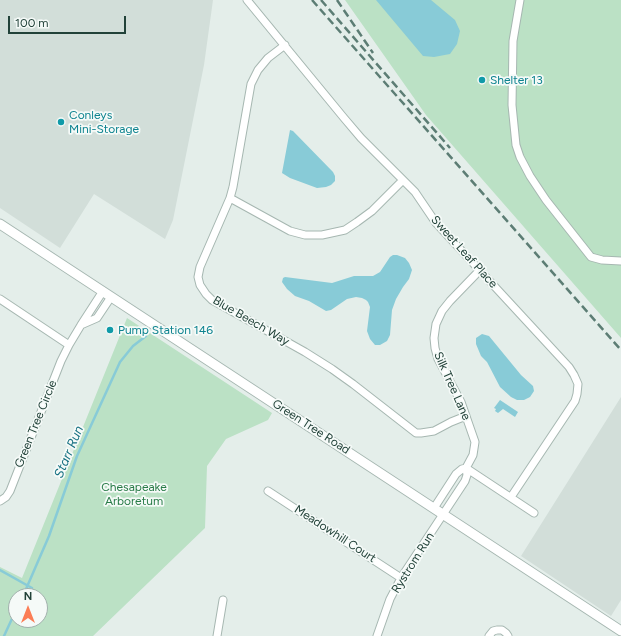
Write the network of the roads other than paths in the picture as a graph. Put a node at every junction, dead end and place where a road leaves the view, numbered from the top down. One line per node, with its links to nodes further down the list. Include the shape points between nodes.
1 (247, 0): 3 (street, Sweet Leaf Place)
2 (520, 0): 7 (street, via 514,41 512,105 516,145 520,157 546,200 591,257)
3 (285, 45): 4 (street, Sweet Leaf Place, via 361,138); 5 (street, Blue Beech Way, via 268,58 251,84)
4 (403, 180): 5 (street, via 358,222 345,230 322,235 290,231); 8 (street, Sweet Leaf Place, via 415,192 436,223)
5 (230, 198): 14 (street, Blue Beech Way, via 198,277 200,285 212,300 332,369 416,433 429,433)
6 (0, 224): 9 (street, Green Tree Road)
7 (621, 261)
8 (480, 270): 14 (street, Silk Tree Lane, via 442,311 436,324 434,338 438,359); 17 (street, Sweet Leaf Place, via 569,366 578,384 575,401)
9 (103, 292): 10 (street, Green Tree Road); 12 (street, Green Tree Circle)
10 (111, 297): 12 (street, via 97,318); 19 (street, Green Tree Road)
11 (0, 299): 13 (street)
12 (81, 325): 13 (street, Green Tree Circle)
13 (69, 345): 18 (street, Green Tree Circle, via 10,491)
14 (466, 416): 15 (street, Silk Tree Lane, via 475,448)
15 (466, 468): 17 (street); 19 (street, Silk Tree Lane, via 456,474); 21 (street, Silk Tree Lane, via 468,475)
16 (268, 491): 22 (street, Meadowhill Court)
17 (511, 497): 20 (street)
18 (0, 501)
19 (434, 508): 21 (street, Green Tree Road)
20 (534, 513)
21 (444, 515): 22 (street, Rystrom Run); 24 (street, Green Tree Road)
22 (401, 578): 26 (street, Rystrom Run, via 381,620)
23 (223, 600): 25 (street)
24 (621, 632)
25 (217, 636)
26 (377, 636)
27 (489, 636): 28 (street, via 497,630 502,630)
28 (508, 636)

